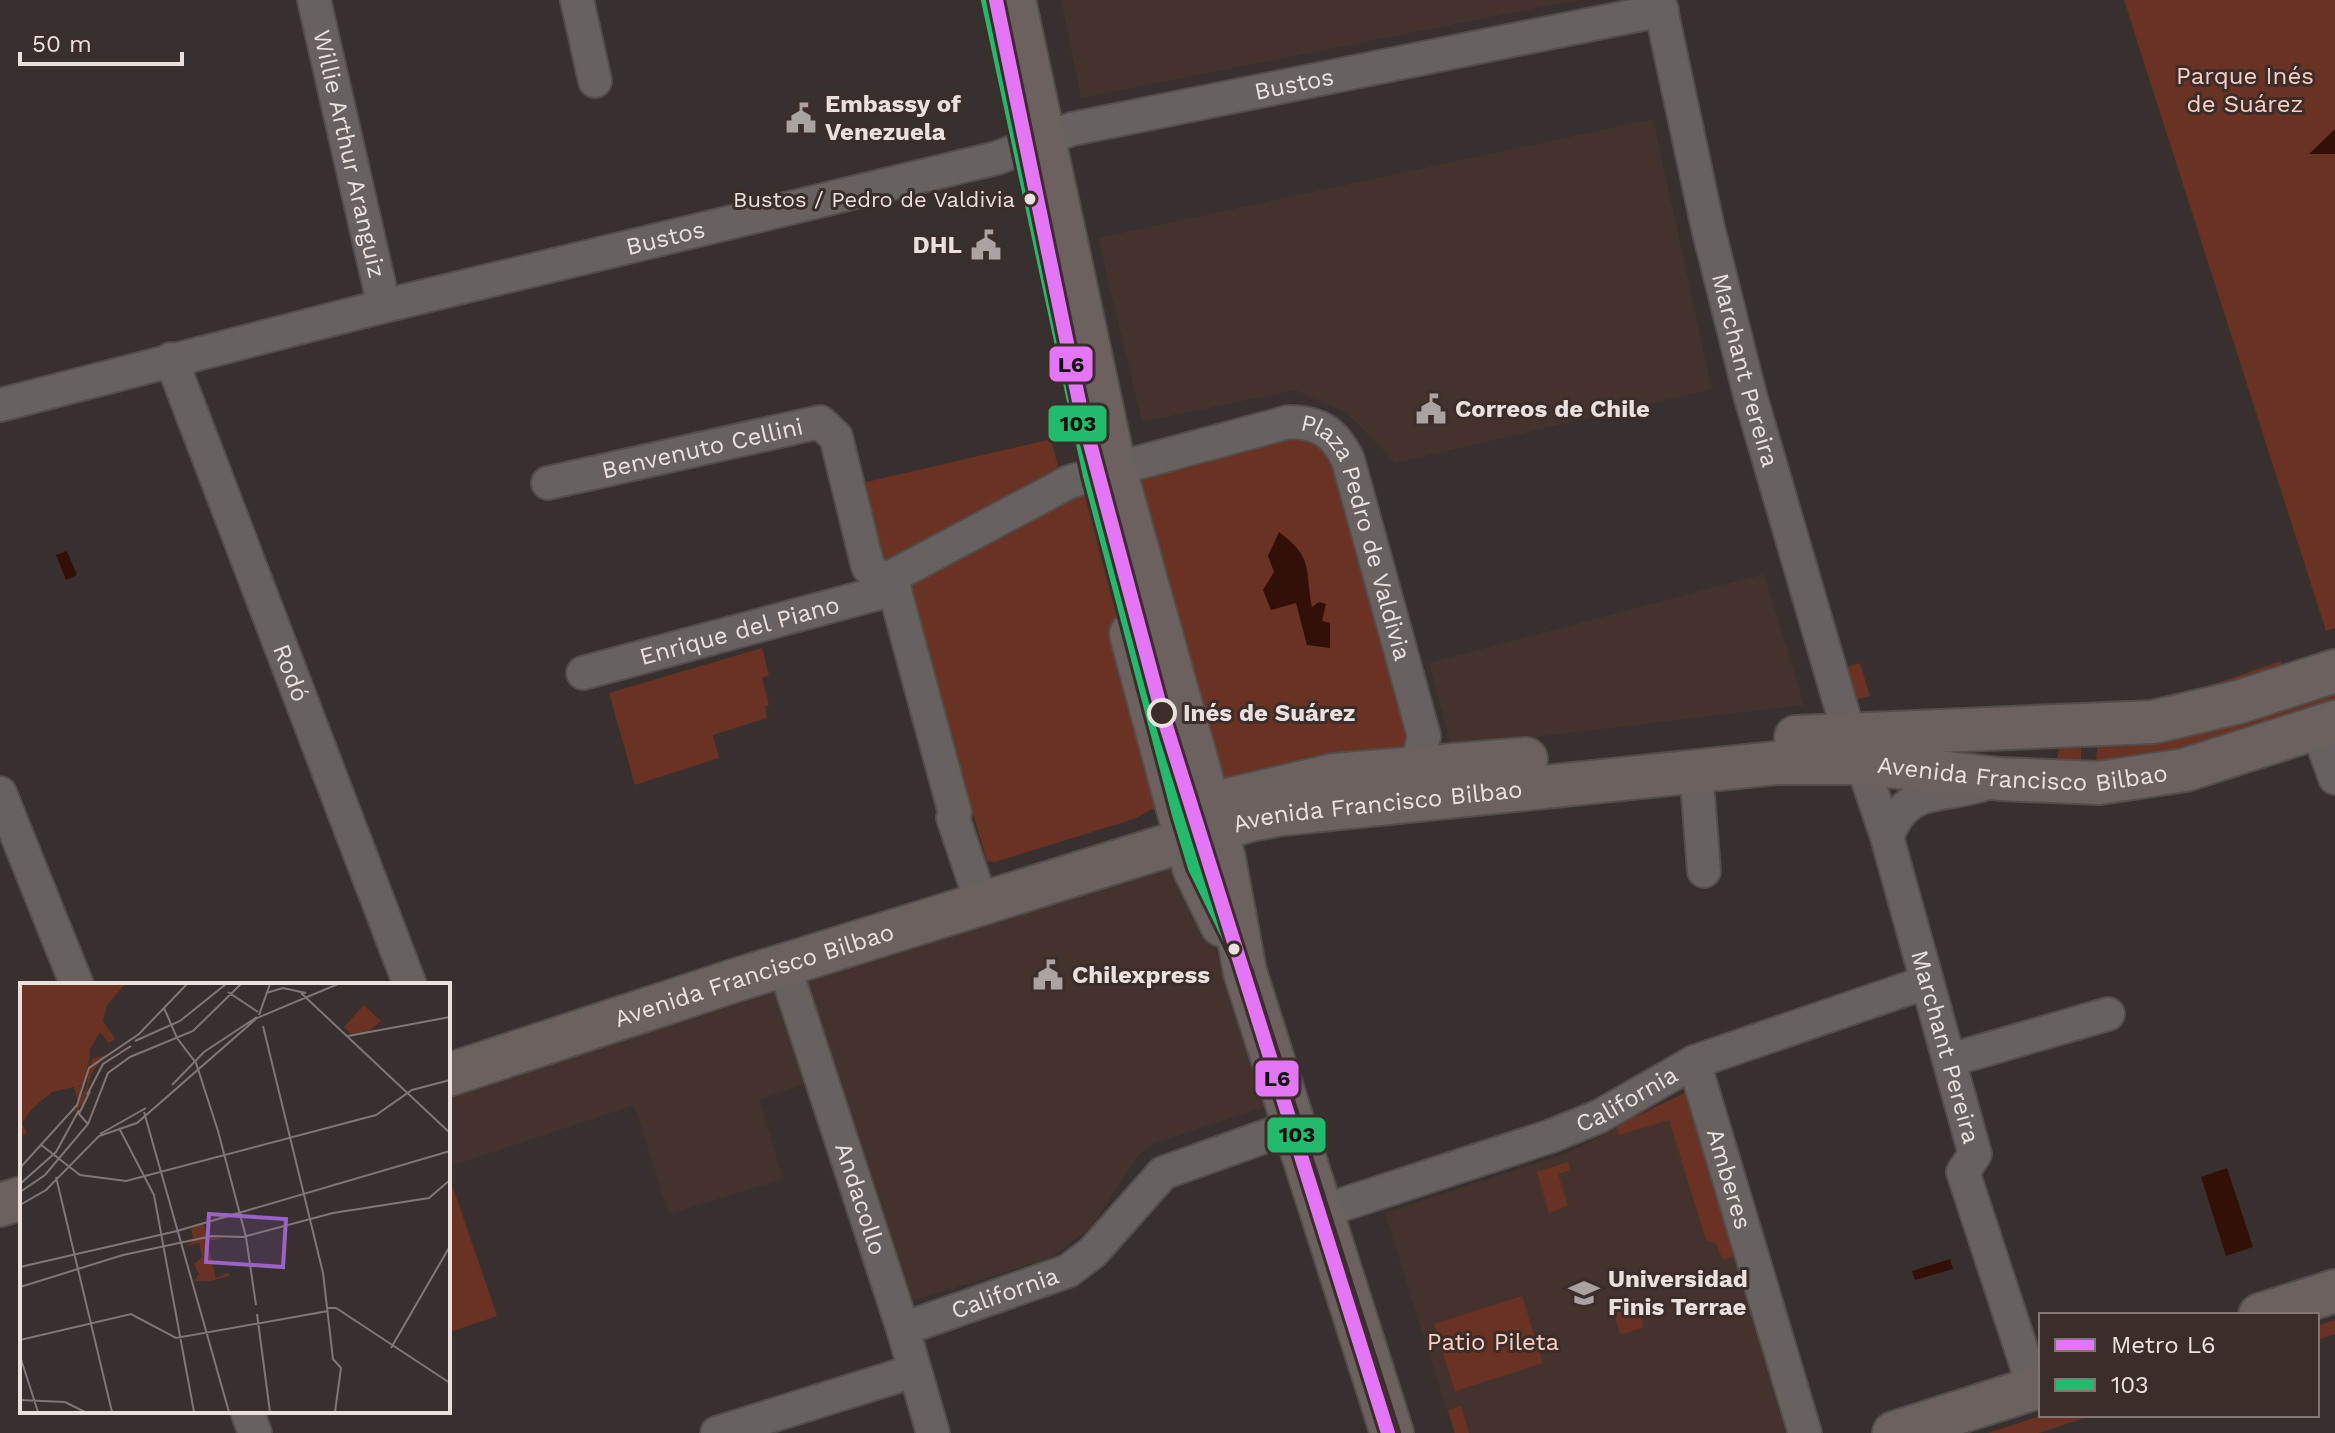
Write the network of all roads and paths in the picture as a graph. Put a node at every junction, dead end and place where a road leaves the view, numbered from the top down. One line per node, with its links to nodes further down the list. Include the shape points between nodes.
1 (314, 0): 8 (street, Willie Arthur Aranguiz)
2 (577, 0): 6 (street)
3 (987, 0): 7 (main road)
4 (1014, 0): 7 (main road)
5 (1660, 5): 7 (street, Bustos, via 1084,126); 19 (street, Marchant Pereira, via 1750,395)
6 (595, 81)
7 (1032, 145): 8 (street, Bustos); 11 (main road)
8 (384, 306): 9 (street, Bustos)
9 (171, 359): 10 (street, Bustos); 34 (street, Rodó)
10 (0, 405)
11 (1102, 473): 13 (street, Plaza Pedro de Valdivia, via 1069,482); 20 (street, Plaza Pedro de Valdivia, via 1289,422 1306,422 1333,435 1348,460 1424,736); 27 (main road)
12 (548, 483): 13 (street, Benvenuto Cellini, via 820,422 836,437 868,567)
13 (892, 583): 15 (street, Enrique del Piano); 30 (street, via 953,818)
14 (2335, 671): 17 (main road, Avenida Francisco Bilbao, via 2209,710)
15 (583, 673)
16 (2326, 725): 22 (street); 24 (main road, Avenida Francisco Bilbao, via 2185,770)
17 (2094, 727): 18 (main road, Avenida Francisco Bilbao); 24 (main road, via 2087,755)
18 (2041, 729): 19 (main road, Avenida Francisco Bilbao); 23 (main road, via 2049,754 2046,766)
19 (1855, 748): 20 (main road, Avenida Francisco Bilbao); 21 (main road, Avenida Francisco Bilbao, via 1776,763); 23 (main road, Avenida Francisco Bilbao); 28 (street, Marchant Pereira)
20 (1417, 767): 26 (street, via 1385,789); 27 (main road, Avenida Francisco Bilbao, via 1292,783)
21 (1696, 770): 26 (main road, Avenida Francisco Bilbao); 29 (street)
22 (2335, 778)
23 (2018, 781): 24 (main road, Avenida Francisco Bilbao); 28 (street, via 1916,798 1900,809)
24 (2099, 783)
25 (0, 793): 33 (street)
26 (1332, 807): 27 (main road, Avenida Francisco Bilbao)
27 (1197, 824): 30 (main road, Avenida Francisco Bilbao); 40 (main road, via 1194,868 1245,972)
28 (1887, 837): 32 (street, Marchant Pereira)
29 (1704, 871)
30 (978, 891): 31 (main road, Avenida Francisco Bilbao); 36 (main road, Avenida Francisco Bilbao, via 748,948)
31 (784, 965): 39 (main road, Avenida Francisco Bilbao); 48 (street, Andacollo)
32 (1927, 982): 37 (street, Marchant Pereira); 38 (street, California)
33 (76, 983)
34 (409, 983)
35 (2108, 1014): 37 (street)
36 (450, 1048)
37 (1950, 1060): 50 (street, Marchant Pereira, via 1975,1154 1963,1172)
38 (1694, 1062): 43 (street, California, via 1600,1116 1551,1136); 56 (street, Amberes)
39 (450, 1074)
40 (1297, 1125): 43 (main road); 48 (street, California, via 1163,1173 1093,1252 1068,1271)
41 (20, 1199): 42 (main road)
42 (0, 1205)
43 (1323, 1211): 55 (main road)
44 (20, 1226): 45 (main road)
45 (0, 1232)
46 (2335, 1291): 47 (main road)
47 (2266, 1313)
48 (903, 1329): 49 (street, Andacollo)
49 (914, 1371): 53 (street); 54 (street, Andacollo)
50 (2038, 1387): 57 (main road)
51 (248, 1413): 52 (street)
52 (255, 1433)
53 (717, 1433)
54 (933, 1433)
55 (1392, 1433)
56 (1805, 1433)
57 (1894, 1433)

